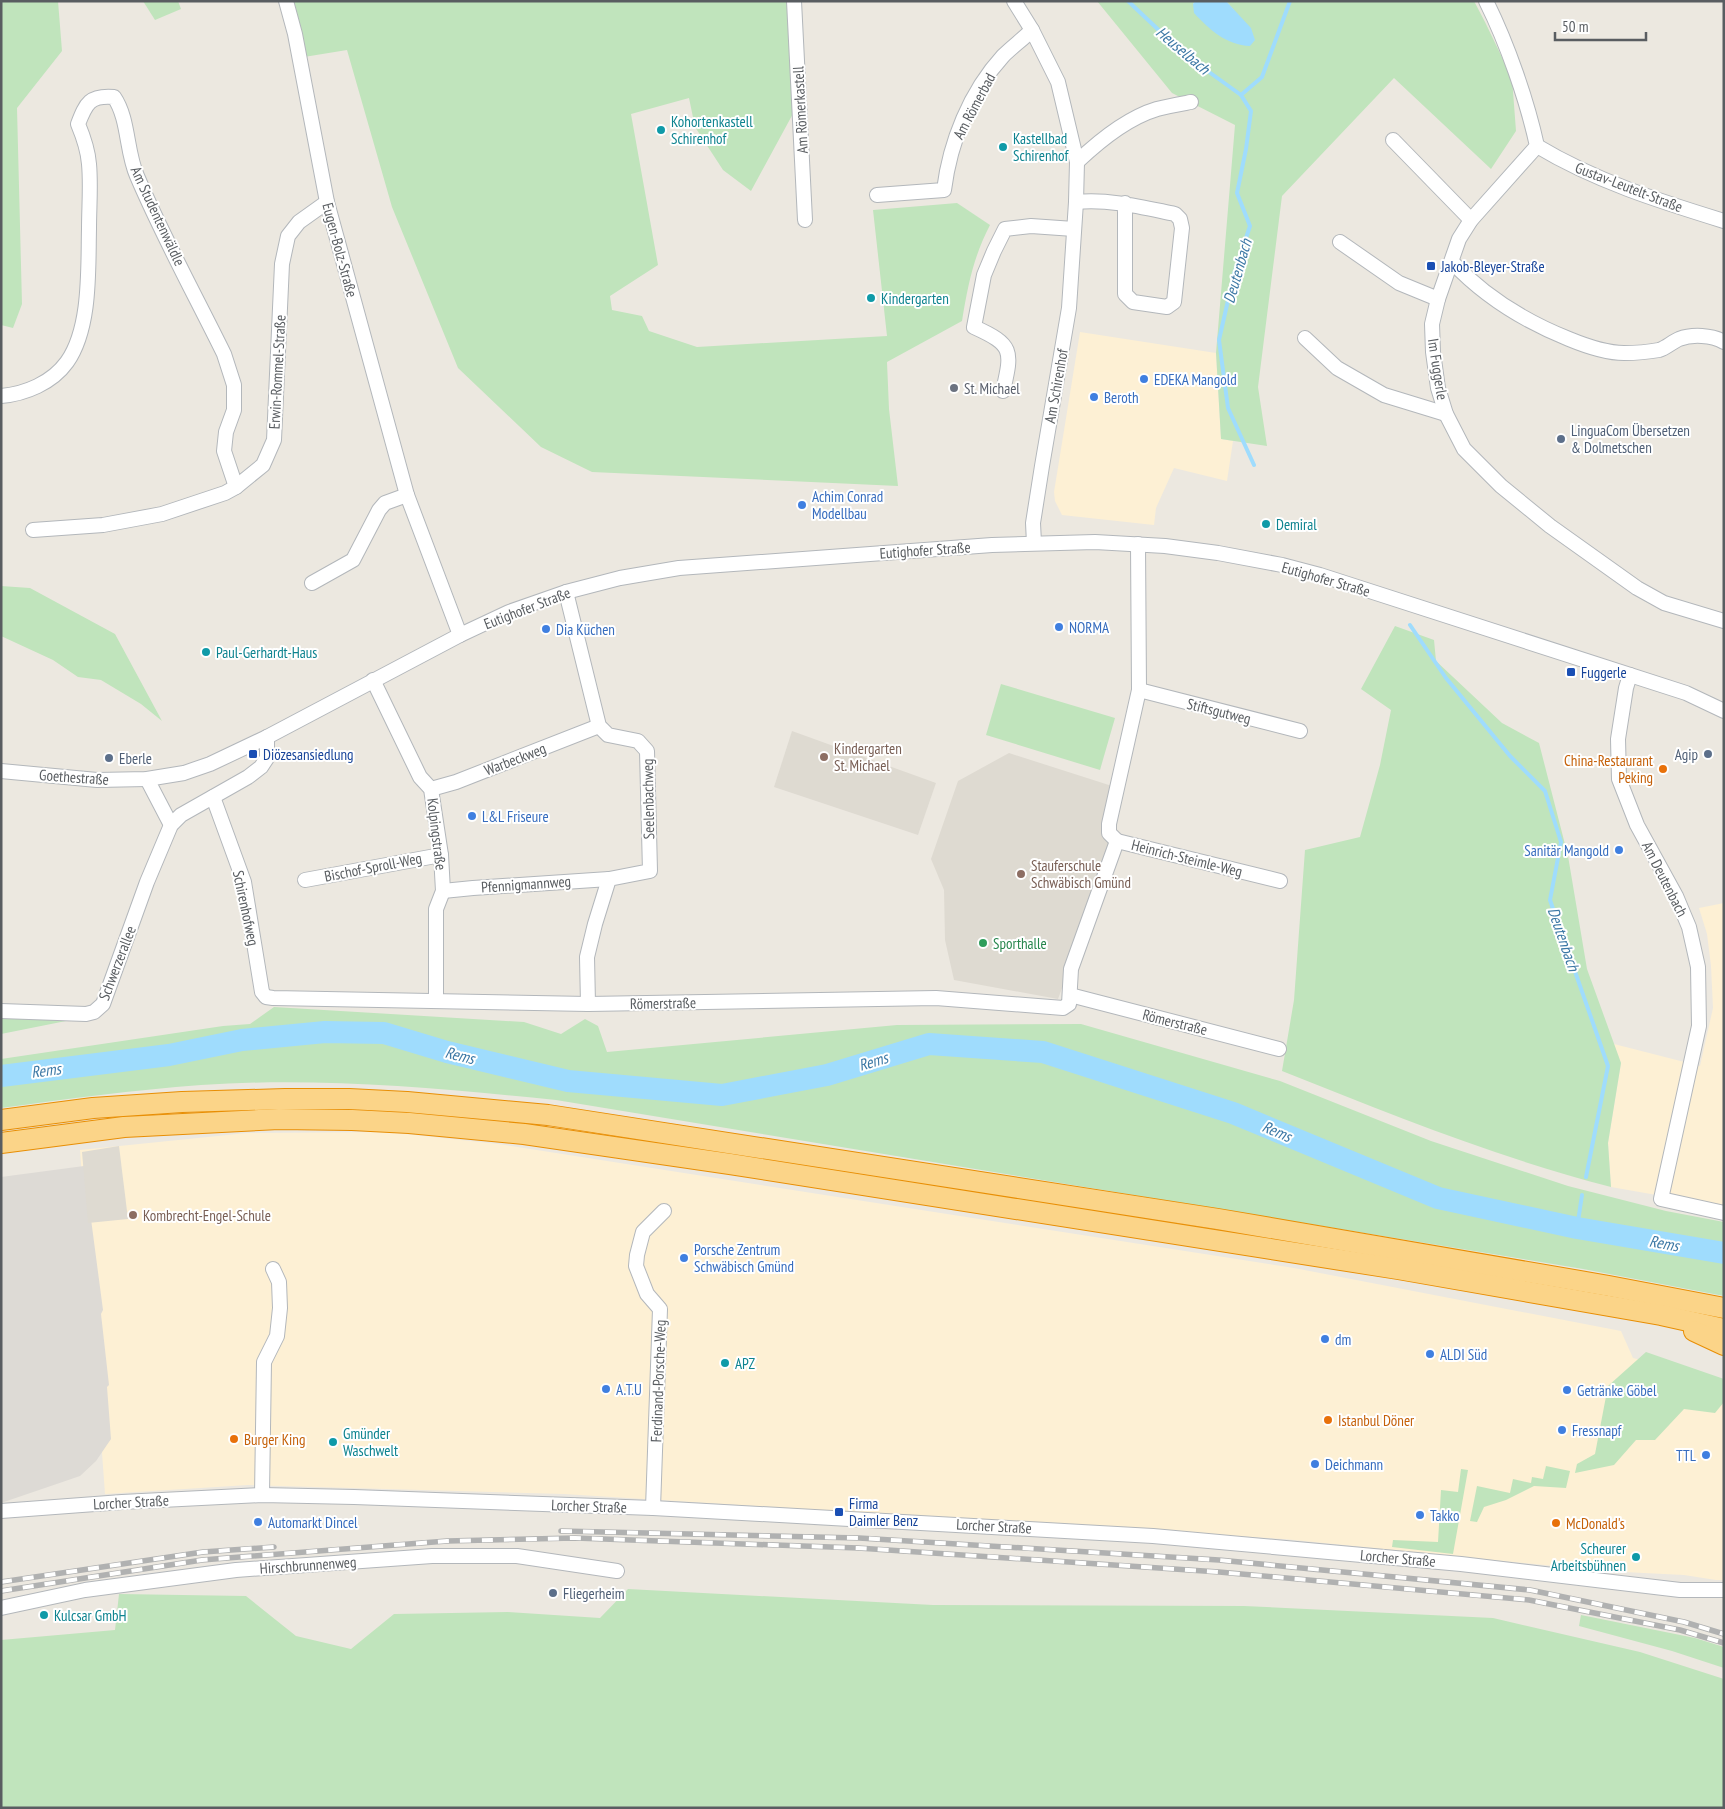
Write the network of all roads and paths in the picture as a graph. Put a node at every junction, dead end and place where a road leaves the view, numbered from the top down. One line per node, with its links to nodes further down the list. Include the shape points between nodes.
1 (286, 1): 11 (street, Eugen-Bolz-Straße)
2 (794, 1): 14 (street, Am Römerkastell)
3 (1014, 1): 5 (street, Am Schirenhof)
4 (1488, 5): 8 (street, via 1514,70)
5 (1032, 30): 9 (street, Am Schirenhof, via 1058,82); 10 (street, Am Römerbad, via 1003,56 976,96 956,137 946,169 944,190)
6 (1191, 102): 9 (street, via 1136,117 1094,145)
7 (1393, 140): 15 (street)
8 (1537, 146): 15 (street, Im Fuggerle); 16 (street, Gustav-Leutelt-Straße, via 1566,163 1631,191)
9 (1077, 162): 12 (street, Am Schirenhof)
10 (877, 195)
11 (327, 202): 26 (street, Erwin-Rommel-Straße, via 299,222 288,236 282,264 274,440 263,465); 27 (street, Eugen-Bolz-Straße)
12 (1076, 202): 13 (street); 17 (street, Am Schirenhof)
13 (1125, 203): 13 (street, via 1175,214 1180,220 1182,228 1174,302 1167,307 1133,302 1125,294)
14 (805, 220)
15 (1471, 220): 19 (street, Im Fuggerle, via 1459,239)
16 (1724, 221)
17 (1074, 229): 23 (street, via 1031,226 1005,230 994,251 984,275 974,327 1003,343 1008,352 1009,364); 29 (street, Am Schirenhof, via 1069,308 1033,523)
18 (1340, 242): 20 (street, via 1399,283)
19 (1452, 262): 20 (street, Im Fuggerle); 22 (street, via 1500,304 1582,345 1624,353 1657,350 1679,339 1696,336)
20 (1438, 299): 25 (street, Im Fuggerle, via 1432,324 1432,352)
21 (1305, 338): 25 (street, via 1337,368 1384,395)
22 (1724, 342)
23 (1003, 391)
24 (1, 396): 26 (street, Am Studentenwäldle, via 45,383 60,370 68,361 83,324 88,286 89,162 78,124 85,106 100,96 114,97 121,107 136,174 224,354 234,385 234,410 226,432 224,451)
25 (1446, 414): 33 (street, Im Fuggerle, via 1464,449 1501,486 1550,526 1637,588 1664,603)
26 (236, 487): 28 (street, Erwin-Rommel-Straße, via 162,514 103,525)
27 (407, 495): 31 (street, via 385,503 379,510 353,560); 34 (street, Eugen-Bolz-Straße)
28 (33, 530)
29 (1034, 543): 30 (street, Eutighofer Straße); 32 (street, Eutighofer Straße, via 679,568)
30 (1138, 544): 35 (street, Eutighofer Straße, via 1218,553 1282,565); 37 (street)
31 (312, 583)
32 (566, 592): 34 (street, Eutighofer Straße, via 509,612); 39 (street)
33 (1724, 621)
34 (460, 635): 36 (street, Eutighofer Straße)
35 (1630, 675): 38 (street, Eutighofer Straße, via 1686,693); 62 (street, Am Deutenbach, via 1618,739 1619,779 1637,825 1676,896 1689,927 1698,967 1699,1026 1660,1200)
36 (373, 680): 41 (street, Eutighofer Straße); 44 (street, Kolpingstraße, via 420,777)
37 (1139, 690): 40 (street, Stiftsgutweg); 47 (street, via 1109,824 1109,833)
38 (1724, 711)
39 (599, 726): 44 (street, Warbeckweg); 49 (street, Seelenbachweg, via 608,735 638,740 647,751 650,871)
40 (1300, 730)
41 (267, 737): 43 (street, Eutighofer Straße, via 210,764 184,773); 45 (street, Schwerzerallee, via 267,758 262,767)
42 (2, 774): 43 (street, Goethestraße, via 97,780)
43 (146, 779): 46 (street)
44 (431, 789): 48 (street, Kolpingstraße)
45 (213, 797): 46 (street, Schwerzerallee, via 181,814); 53 (street, Schirenhofweg, via 244,882)
46 (171, 825): 57 (street, Schwerzerallee, via 103,1004 86,1014)
47 (1117, 841): 51 (street, Heinrich-Steimle-Weg); 55 (street, Heinrich-Steimle-Weg, via 1071,969)
48 (441, 855): 50 (street, Bischof-Sproll-Weg); 52 (street, Kolpingstraße)
49 (609, 879): 52 (street, Pfennigmannweg); 56 (street, via 587,957)
50 (304, 880)
51 (1280, 881)
52 (443, 891): 54 (street, Kolpingstraße, via 436,909)
53 (262, 992): 54 (street, Römerstraße, via 273,998)
54 (436, 1001): 56 (street, Römerstraße)
55 (1069, 1001): 56 (street, Römerstraße, via 1063,1008 936,998); 58 (street, Römerstraße)
56 (588, 1004)
57 (1, 1011)
58 (1279, 1049)
59 (1, 1120): 64 (highway, via 103,1107 285,1098 406,1102 548,1115 1218,1219)
60 (1, 1143): 65 (highway, via 124,1127 279,1120 352,1120 468,1128 617,1147 1279,1250)
61 (664, 1211): 69 (street, Ferdinand-Porsche-Weg, via 643,1232 636,1266 647,1294 660,1309)
62 (1724, 1213)
63 (272, 1269): 68 (street, via 279,1282 280,1308 278,1336 264,1362)
64 (1724, 1308)
65 (1661, 1315): 66 (highway); 67 (highway)
66 (1724, 1329)
67 (1724, 1345)
68 (262, 1495): 69 (street, Lorcher Straße); 70 (street, Lorcher Straße)
69 (653, 1508): 72 (street, Lorcher Straße, via 1153,1536 1460,1564 1680,1590)
70 (1, 1511)
71 (617, 1571): 73 (street, Hirschbrunnenweg, via 517,1556 432,1556 236,1570 85,1590)
72 (1724, 1590)
73 (1, 1608)

